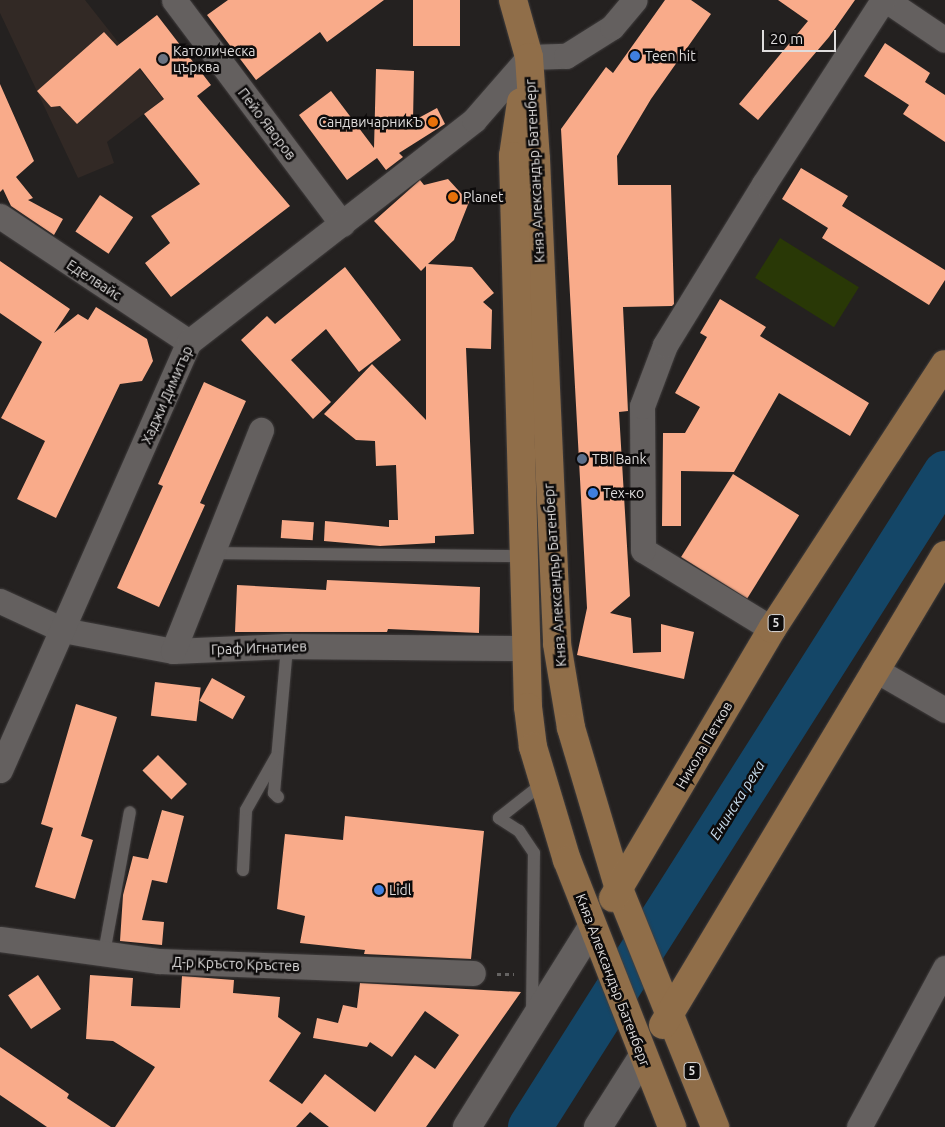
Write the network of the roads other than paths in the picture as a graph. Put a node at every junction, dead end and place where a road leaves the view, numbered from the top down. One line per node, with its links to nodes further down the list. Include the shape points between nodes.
1 (174, 0): 8 (street, Пейо Яворов)
2 (514, 0): 6 (main road, Княз Александър Батенберг)
3 (635, 0): 6 (street, via 612,27 566,56)
4 (884, 0): 5 (street); 16 (street, via 764,184 665,345 642,406 643,550)
5 (945, 40)
6 (529, 57): 8 (street, Хаджи Димитър, via 474,120); 14 (main road, Княз Александър Батенберг, via 513,156); 29 (main road, Княз Александър Батенберг, via 557,644 571,728)
7 (0, 216): 9 (street, Еделвайс)
8 (342, 224): 9 (street, Хаджи Димитър)
9 (189, 342): 17 (street, Хаджи Димитър)
10 (945, 364): 16 (main road, Никола Петков / 5)
11 (261, 430): 12 (street)
12 (212, 553): 14 (lane); 20 (street)
13 (945, 555): 21 (main road)
14 (524, 556): 19 (main road, Княз Александър Батенберг)
15 (0, 601): 17 (street, Граф Игнатиев)
16 (772, 629): 29 (main road, Никола Петков / 5)
17 (63, 630): 20 (street, Граф Игнатиев); 24 (street, Хаджи Димитър)
18 (287, 646): 19 (street, Граф Игнатиев); 20 (street, Граф Игнатиев); 23 (lane)
19 (527, 648): 25 (main road, Княз Александър Батенберг, via 533,747)
20 (173, 651)
21 (874, 669): 22 (street); 35 (main road)
22 (945, 710)
23 (277, 755): 26 (lane, via 274,793); 28 (lane, via 246,810)
24 (0, 770)
25 (542, 784): 30 (main road, Княз Александър Батенберг); 36 (lane, via 500,818 519,831 534,853)
26 (278, 797)
27 (130, 812): 32 (lane)
28 (242, 870)
29 (620, 889): 30 (main road, Никола Петков / 5); 35 (main road, Княз Александър Батенберг)
30 (592, 927): 36 (main road, Никола Петков); 37 (main road, Княз Александър Батенберг)
31 (0, 939): 32 (street, Д-р Кръсто Кръстев)
32 (104, 953): 34 (street, Д-р Кръсто Кръстев, via 158,961)
33 (945, 968): 42 (street)
34 (473, 973)
35 (669, 1014): 37 (main road); 41 (main road, Княз Александър Батенберг / 5)
36 (532, 1022): 38 (main road, Никола Петков)
37 (643, 1056): 39 (main road); 40 (main road, Княз Александър Батенберг)
38 (467, 1127)
39 (598, 1127)
40 (672, 1127)
41 (715, 1127)
42 (859, 1127)

